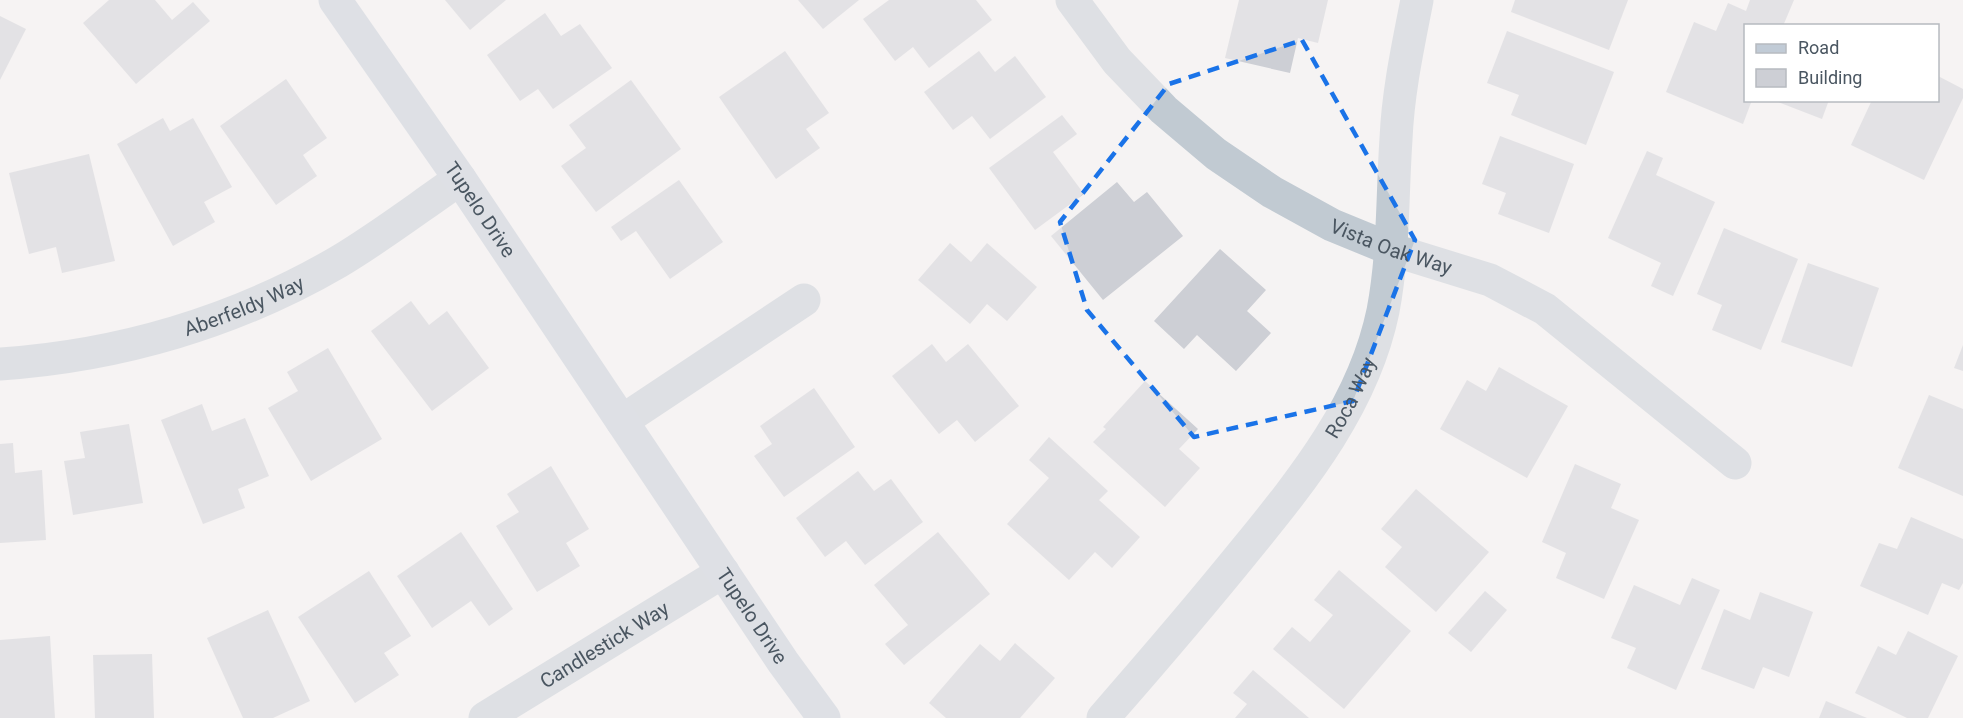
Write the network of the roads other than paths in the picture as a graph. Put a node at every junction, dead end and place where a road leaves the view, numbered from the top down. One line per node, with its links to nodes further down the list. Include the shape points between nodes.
1 (335, 0): 4 (street, Tupelo Drive)
2 (1072, 0): 5 (street, Vista Oak Way, via 1117,61 1164,110 1216,154 1322,220)
3 (1417, 0): 5 (street, Roca Way, via 1402,76 1396,138)
4 (460, 179): 7 (street, Aberfeldy Way, via 339,261 268,298 134,345 56,361); 8 (street, Tupelo Drive)
5 (1393, 250): 9 (street, Vista Oak Way, via 1490,280 1545,309); 13 (street, Roca Way, via 1382,313 1364,371 1338,426 1298,486)
6 (804, 300): 8 (street)
7 (0, 364)
8 (622, 422): 10 (street, Tupelo Drive)
9 (1735, 463)
10 (723, 573): 11 (street, Candlestick Way); 12 (street, Tupelo Drive)
11 (485, 718)
12 (824, 718)
13 (1103, 718)

